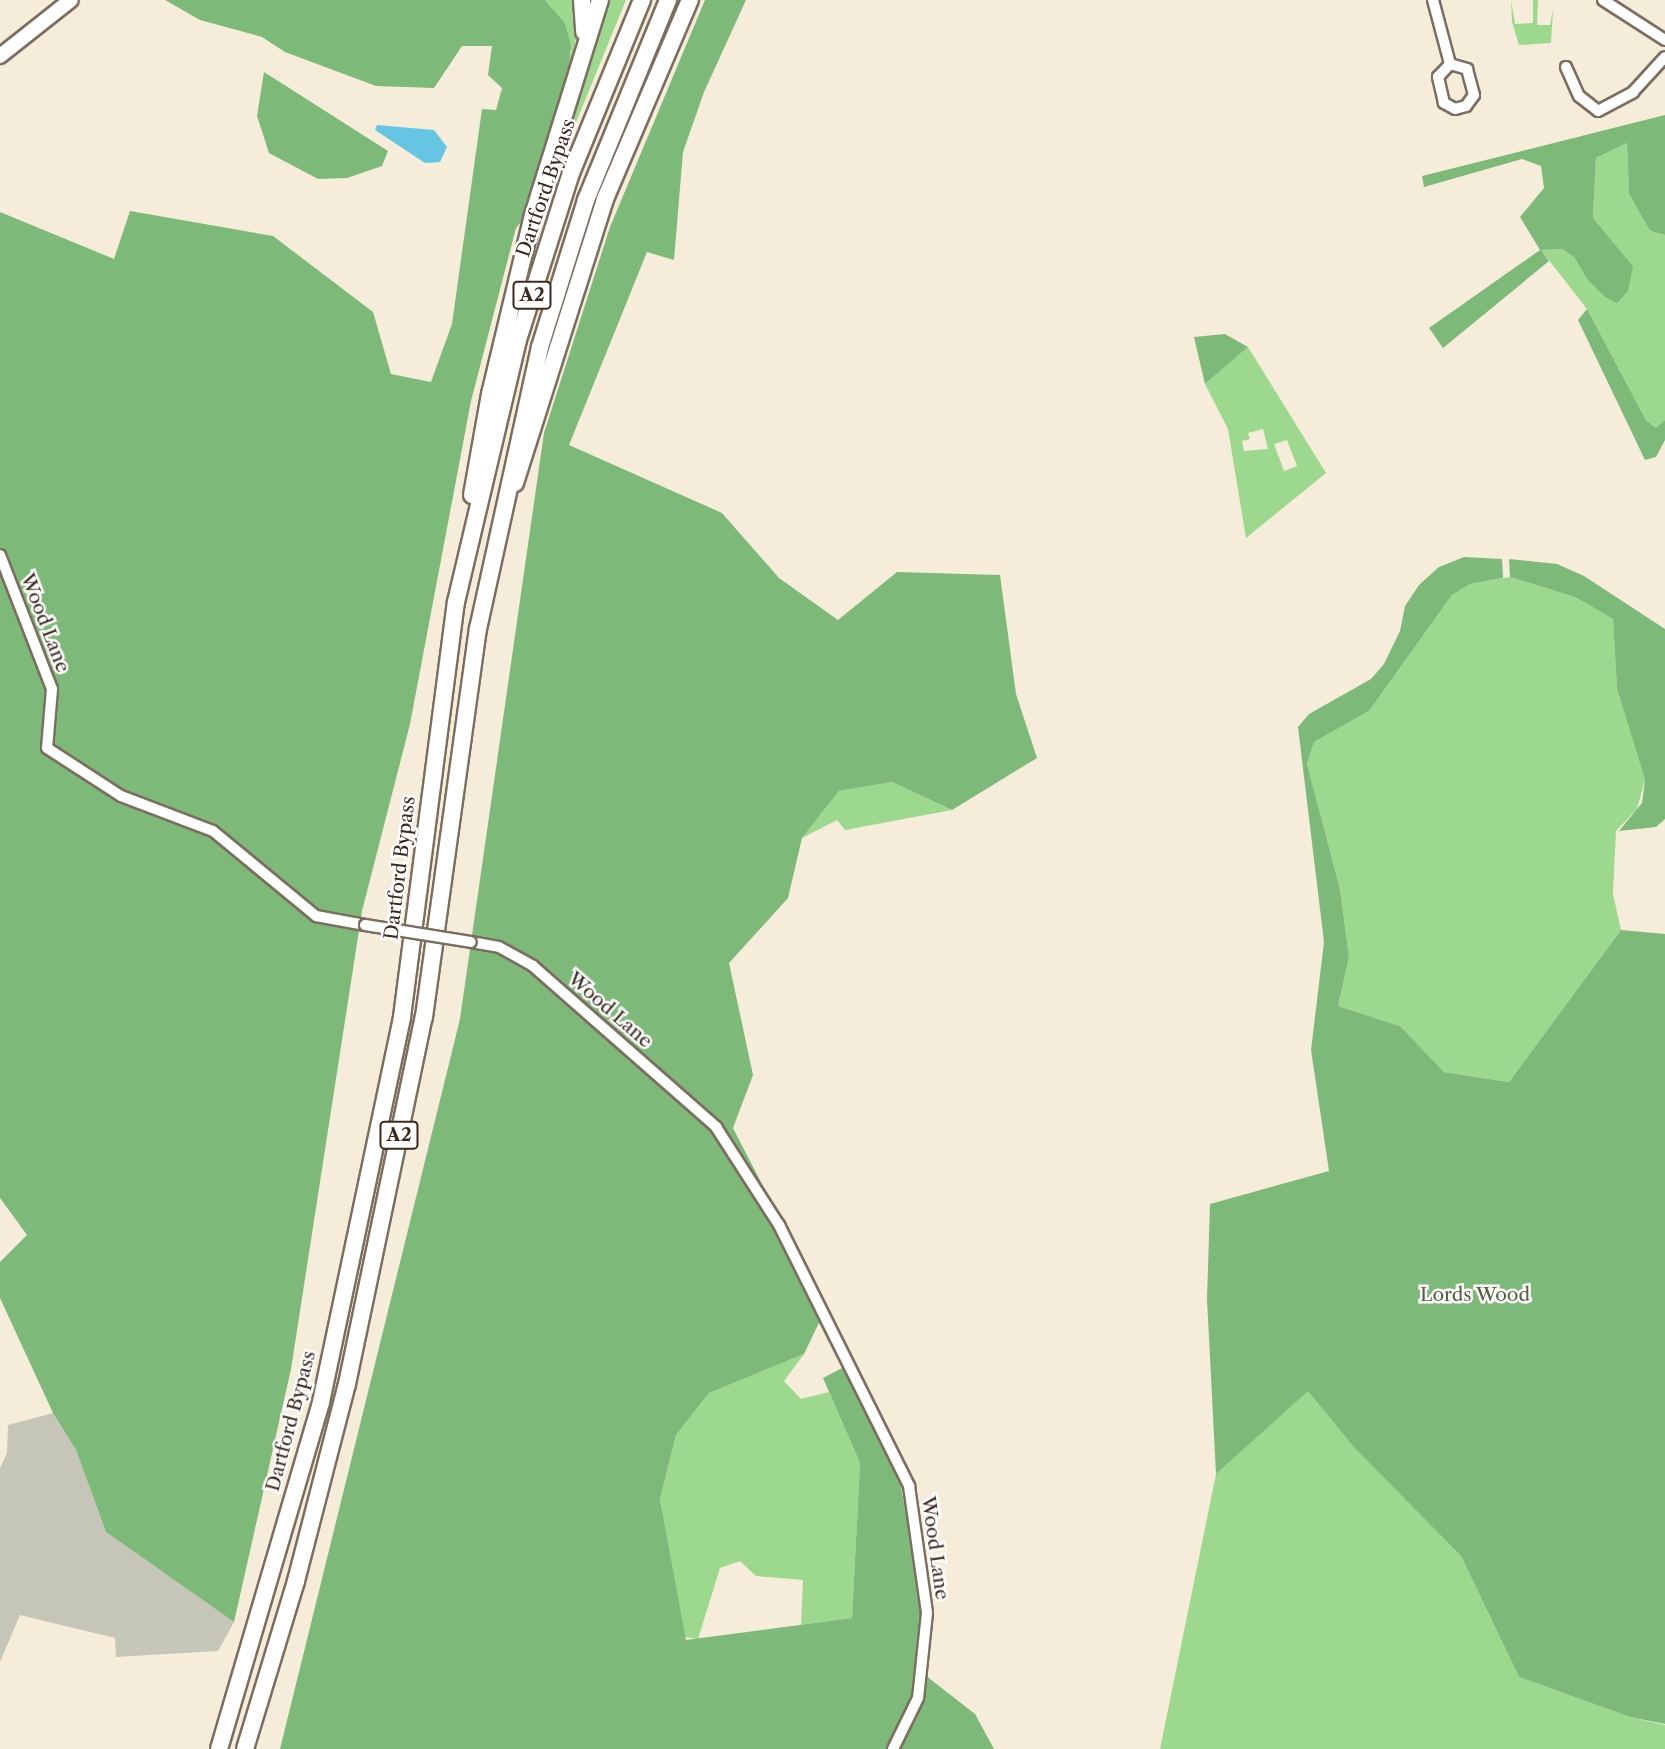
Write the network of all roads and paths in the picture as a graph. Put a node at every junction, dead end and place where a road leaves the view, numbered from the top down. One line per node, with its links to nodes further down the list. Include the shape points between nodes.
1 (71, 0): 11 (main road)
2 (583, 0): 10 (highway)
3 (600, 0): 10 (highway)
4 (642, 0): 17 (highway, Dartford Bypass / A2, via 550,236 517,343)
5 (668, 0): 15 (highway, A2, via 586,200 540,347)
6 (690, 0): 15 (highway, A2, via 605,199 551,358 523,467)
7 (1433, 0): 13 (street)
8 (1603, 0): 9 (street)
9 (1665, 40)
10 (585, 44): 17 (highway, via 533,215 490,394)
11 (0, 56)
12 (1665, 57): 14 (street, via 1633,92 1599,111 1579,96)
13 (1450, 64)
14 (1566, 67)
15 (501, 510): 19 (highway, A2, via 476,643 424,1017 347,1384 296,1581)
16 (0, 555): 20 (street, Wood Lane, bridge, via 52,689 47,748 121,796 213,831 316,916 499,947 533,966 716,1127 779,1225 909,1486 927,1613 918,1698)
17 (456, 602): 18 (highway, Dartford Bypass / A2, via 402,1017 321,1402)
18 (219, 1749)
19 (245, 1749)
20 (893, 1749)

